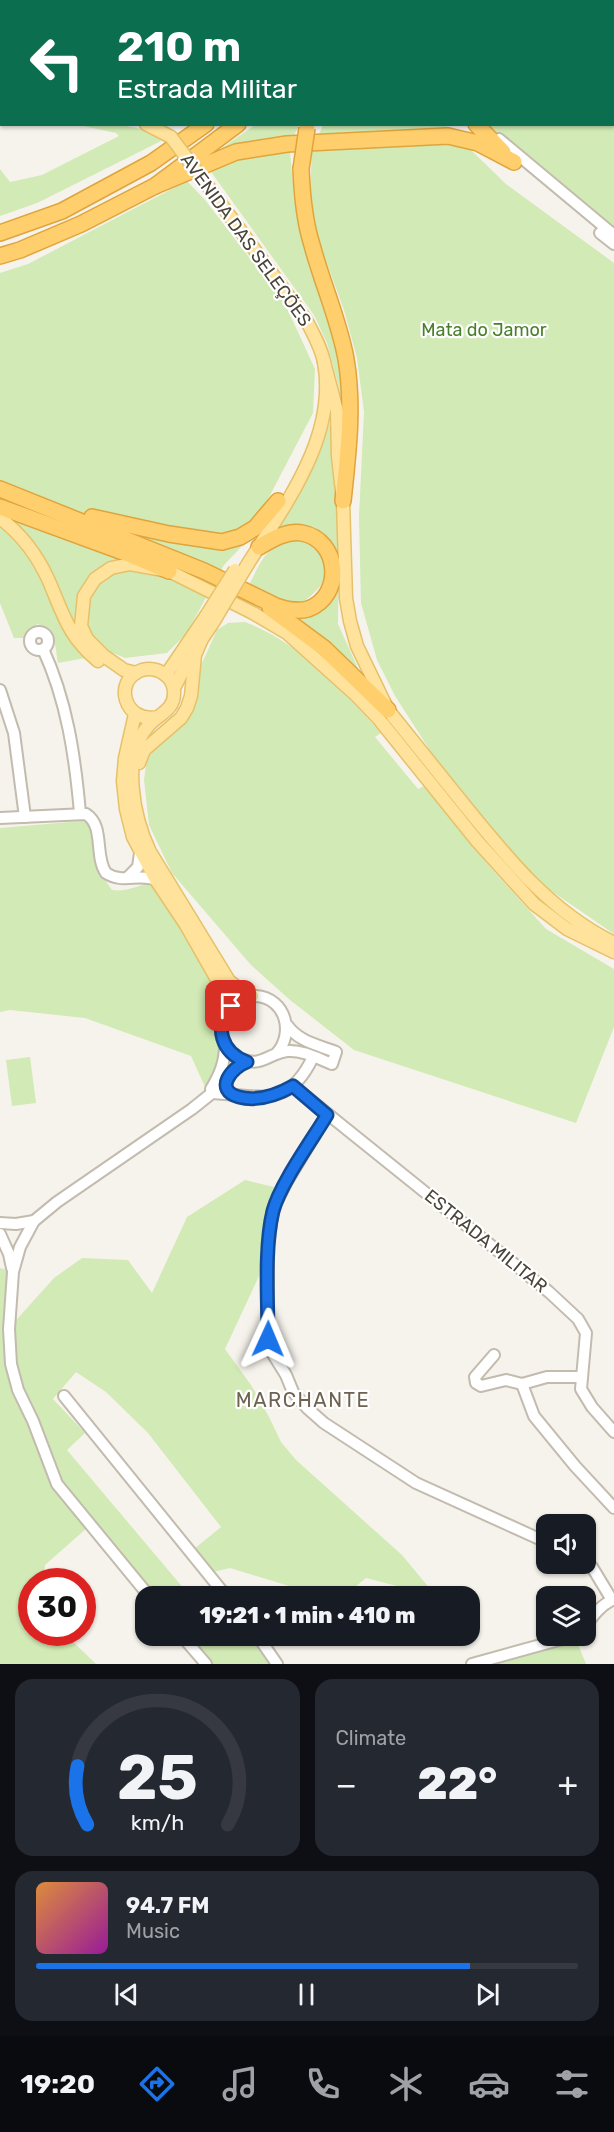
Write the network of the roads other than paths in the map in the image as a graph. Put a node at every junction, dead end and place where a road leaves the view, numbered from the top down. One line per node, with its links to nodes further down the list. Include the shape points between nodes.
1 (150, 126): 8 (main road)
2 (165, 126): 8 (main road, AVENIDA DAS SELEÇÕES)
3 (203, 126): 11 (highway, via 152,162 62,211)
4 (235, 126): 10 (highway)
5 (308, 126): 19 (highway, bridge, via 301,169 303,208 346,359 350,407)
6 (478, 126): 9 (highway)
7 (489, 126): 12 (street, via 519,158)
8 (171, 137): 15 (main road, AVENIDA DAS SELEÇÕES, bridge, via 306,320)
9 (514, 162): 10 (highway, via 478,143 448,136 287,144 236,152); 13 (street)
10 (155, 186): 14 (highway, via 81,224)
11 (0, 233)
12 (614, 235)
13 (614, 244)
14 (0, 256)
15 (324, 362): 16 (main road, AVENIDA DAS SELEÇÕES, via 322,420); 19 (main road, via 337,411)
16 (312, 451): 18 (main road, AVENIDA DAS SELEÇÕES); 23 (main road, AVENIDA DAS SELEÇÕES, via 298,484)
17 (0, 489): 21 (highway)
18 (278, 501): 21 (highway, via 255,528 222,542); 24 (main road, AVENIDA DAS SELEÇÕES)
19 (343, 501): 35 (main road, via 350,621 357,646)
20 (0, 507): 25 (highway)
21 (47, 507): 26 (highway, via 204,571)
22 (0, 518): 32 (main road, via 25,540 39,561 73,635)
23 (259, 547): 24 (main road, AVENIDA DAS SELEÇÕES); 26 (highway, via 280,535 301,532 323,543 333,570 331,587 308,609 288,610)
24 (243, 565): 27 (main road, AVENIDA DAS SELEÇÕES, bridge)
25 (169, 571): 30 (main road, via 130,564 111,568 95,579 84,596 80,618 87,639 124,670); 46 (main road, via 287,633 385,726 477,841 534,904 567,929)
26 (256, 597): 35 (highway, via 324,648)
27 (210, 618): 28 (main road, AVENIDA DAS SELEÇÕES); 31 (main road, AVENIDA DAS SELEÇÕES)
28 (201, 640): 33 (main road, AVENIDA DAS SELEÇÕES); 38 (main road, via 187,708 144,750)
29 (43, 649): 39 (street, via 68,722)
30 (136, 673): 31 (main road, via 151,669); 32 (main road)
31 (166, 675): 33 (main road)
32 (127, 684): 36 (main road, via 126,700)
33 (174, 688): 37 (main road, AVENIDA DAS SELEÇÕES, via 170,708)
34 (0, 690): 40 (street, via 14,733)
35 (388, 710): 45 (main road, via 515,868 574,920)
36 (135, 714): 37 (main road); 42 (main road, via 124,758 123,781 128,816)
37 (158, 717): 38 (main road, AVENIDA DAS SELEÇÕES, via 140,738)
38 (132, 778): 47 (main road, AVENIDA DAS SELEÇÕES, via 135,809 150,852 230,981)
39 (80, 813): 40 (street); 43 (street, via 95,824 102,868 111,877)
40 (25, 816): 41 (street)
41 (0, 818)
42 (140, 853): 43 (street, via 138,867); 44 (main road)
43 (127, 879): 44 (street)
44 (156, 880): 48 (main road, via 223,990)
45 (614, 943)
46 (614, 952)
47 (252, 996): 48 (street, via 235,1002); 49 (street, via 275,1004)
48 (224, 1016): 50 (street, via 221,1027)
49 (287, 1025): 51 (street); 52 (street, via 302,1040 336,1052 332,1064)
50 (225, 1044): 53 (street, via 236,1057); 56 (street, via 222,1070)
51 (276, 1054): 52 (street, via 292,1051); 53 (street)
52 (313, 1057): 55 (street, via 305,1074)
53 (247, 1062): 54 (street)
54 (227, 1077): 56 (street); 57 (street, via 228,1089)
55 (293, 1086): 57 (street, via 267,1097); 58 (street, ESTRADA MILITAR)
56 (208, 1096): 57 (street); 59 (street)
57 (237, 1096)
58 (327, 1115): 64 (street, ESTRADA MILITAR, via 578,1319 586,1333); 69 (street, via 273,1209 268,1246 268,1339 273,1354 293,1392 324,1422 416,1483)
59 (34, 1221): 60 (street); 61 (street)
60 (1, 1229): 61 (street, via 13,1230); 62 (street)
61 (20, 1247): 62 (street)
62 (13, 1272): 71 (street, via 9,1329 11,1364 18,1390 57,1484)
63 (494, 1355): 65 (street, via 475,1377 476,1383 481,1386 506,1380)
64 (581, 1377): 65 (street, via 547,1377); 67 (street, ESTRADA MILITAR, via 581,1389)
65 (522, 1384): 68 (street, via 534,1416)
66 (64, 1396): 72 (street)
67 (614, 1432)
68 (614, 1508)
69 (536, 1537)
70 (596, 1573): 73 (street)
71 (141, 1586)
72 (218, 1586)
73 (613, 1600): 74 (street)
74 (596, 1612)
75 (190, 1646): 78 (street)
76 (265, 1646): 79 (street)
77 (537, 1646): 80 (street)
78 (206, 1664)
79 (277, 1664)
80 (472, 1664)

